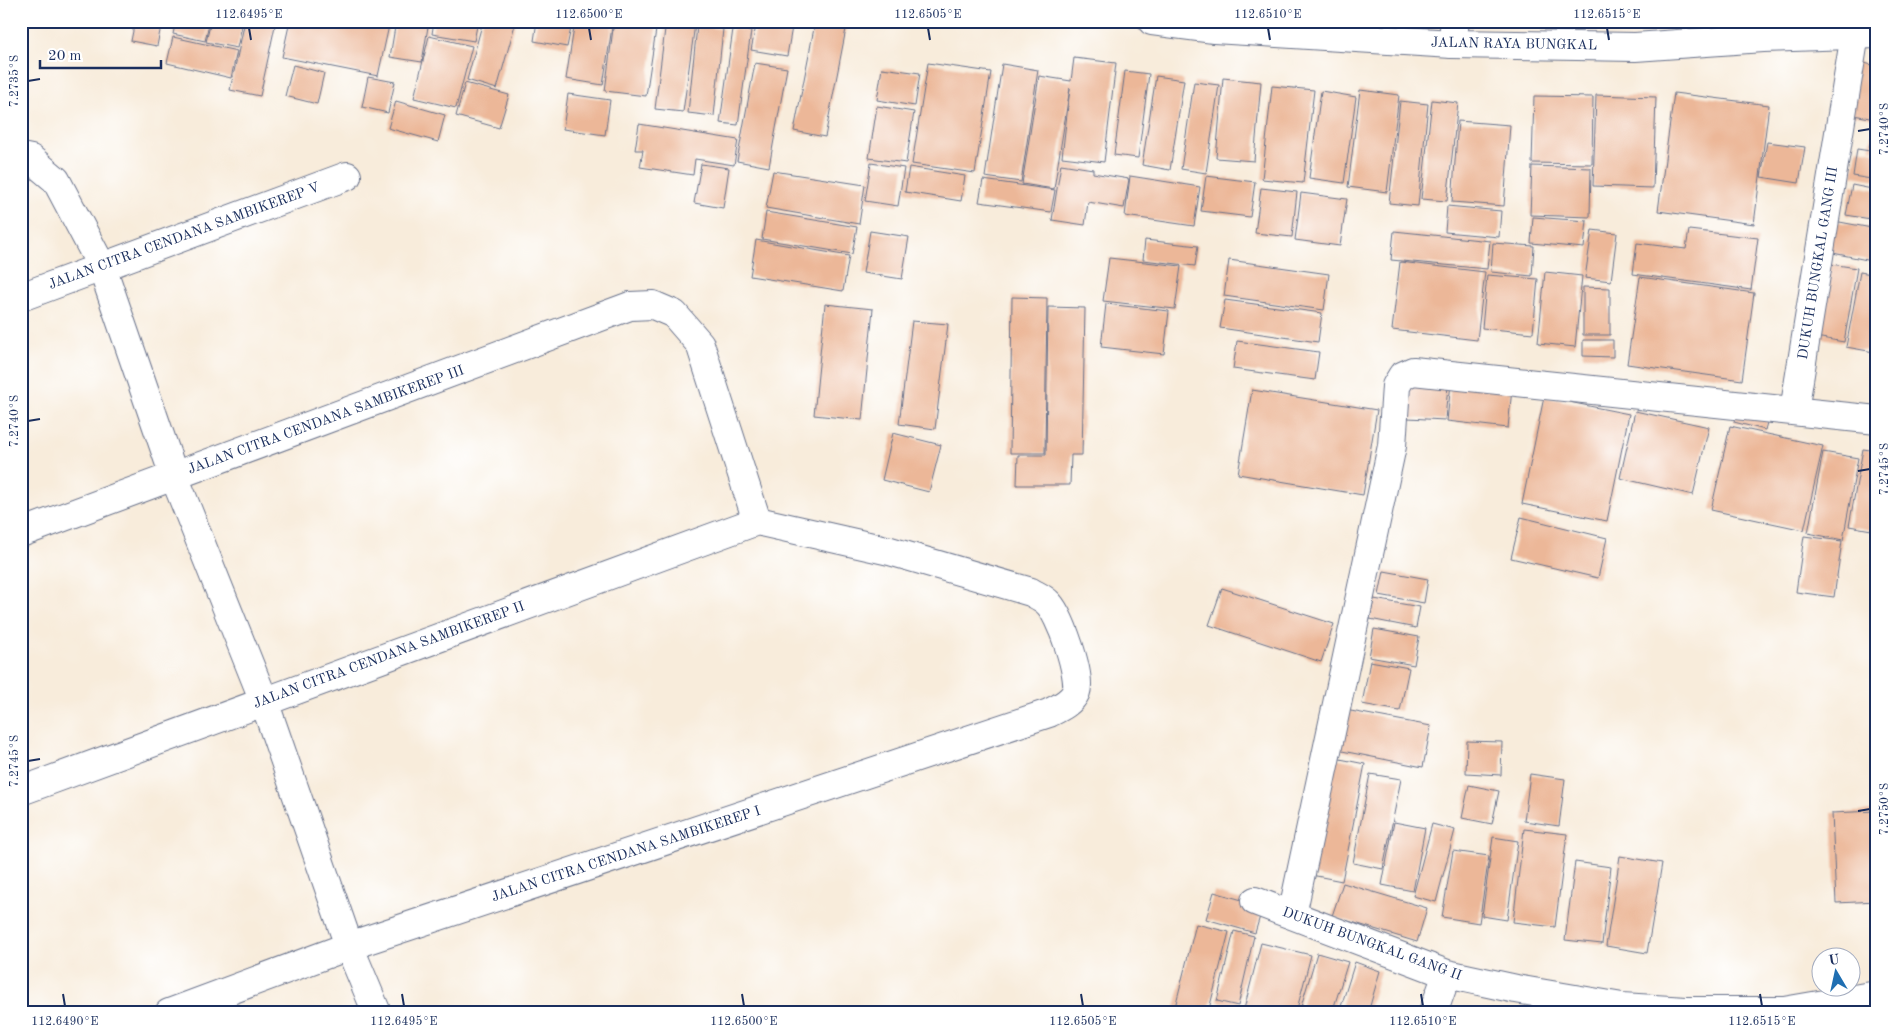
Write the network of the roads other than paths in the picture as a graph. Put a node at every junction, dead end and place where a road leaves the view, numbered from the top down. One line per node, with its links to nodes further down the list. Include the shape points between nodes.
1 (1152, 21): 2 (street, JALAN RAYA BUNGKAL, via 1214,29)
2 (1454, 33): 3 (street, JALAN RAYA BUNGKAL, via 1635,47)
3 (1866, 34): 8 (street, DUKUH BUNGKAL GANG III)
4 (26, 158): 6 (street, via 56,180)
5 (347, 176): 6 (street, JALAN CITRA CENDANA SAMBIKEREP V)
6 (102, 267): 7 (street, JALAN CITRA CENDANA SAMBIKEREP V); 10 (street)
7 (21, 297)
8 (1794, 411): 9 (street); 16 (street, via 1412,371 1402,376 1396,386 1392,446)
9 (1877, 420)
10 (174, 476): 11 (street, JALAN CITRA CENDANA SAMBIKEREP III, via 630,306 652,305 674,314 700,344); 12 (street, JALAN CITRA CENDANA SAMBIKEREP III); 13 (street)
11 (757, 521): 13 (street, JALAN CITRA CENDANA SAMBIKEREP II); 17 (street, JALAN CITRA CENDANA SAMBIKEREP I, via 890,551 1031,592 1048,602 1060,622 1075,668 1077,690 1073,698 1049,713)
12 (21, 533)
13 (264, 701): 14 (street, JALAN CITRA CENDANA SAMBIKEREP II); 17 (street)
14 (21, 791)
15 (1255, 902): 16 (street, DUKUH BUNGKAL GANG II)
16 (1292, 915): 18 (street, DUKUH BUNGKAL GANG II)
17 (349, 946): 20 (street, JALAN CITRA CENDANA SAMBIKEREP I); 21 (street)
18 (1447, 974): 19 (street, DUKUH BUNGKAL GANG II, via 1622,1007 1686,1011 1784,1011); 22 (street)
19 (1877, 995)
20 (169, 1013)
21 (377, 1013)
22 (1433, 1013)

